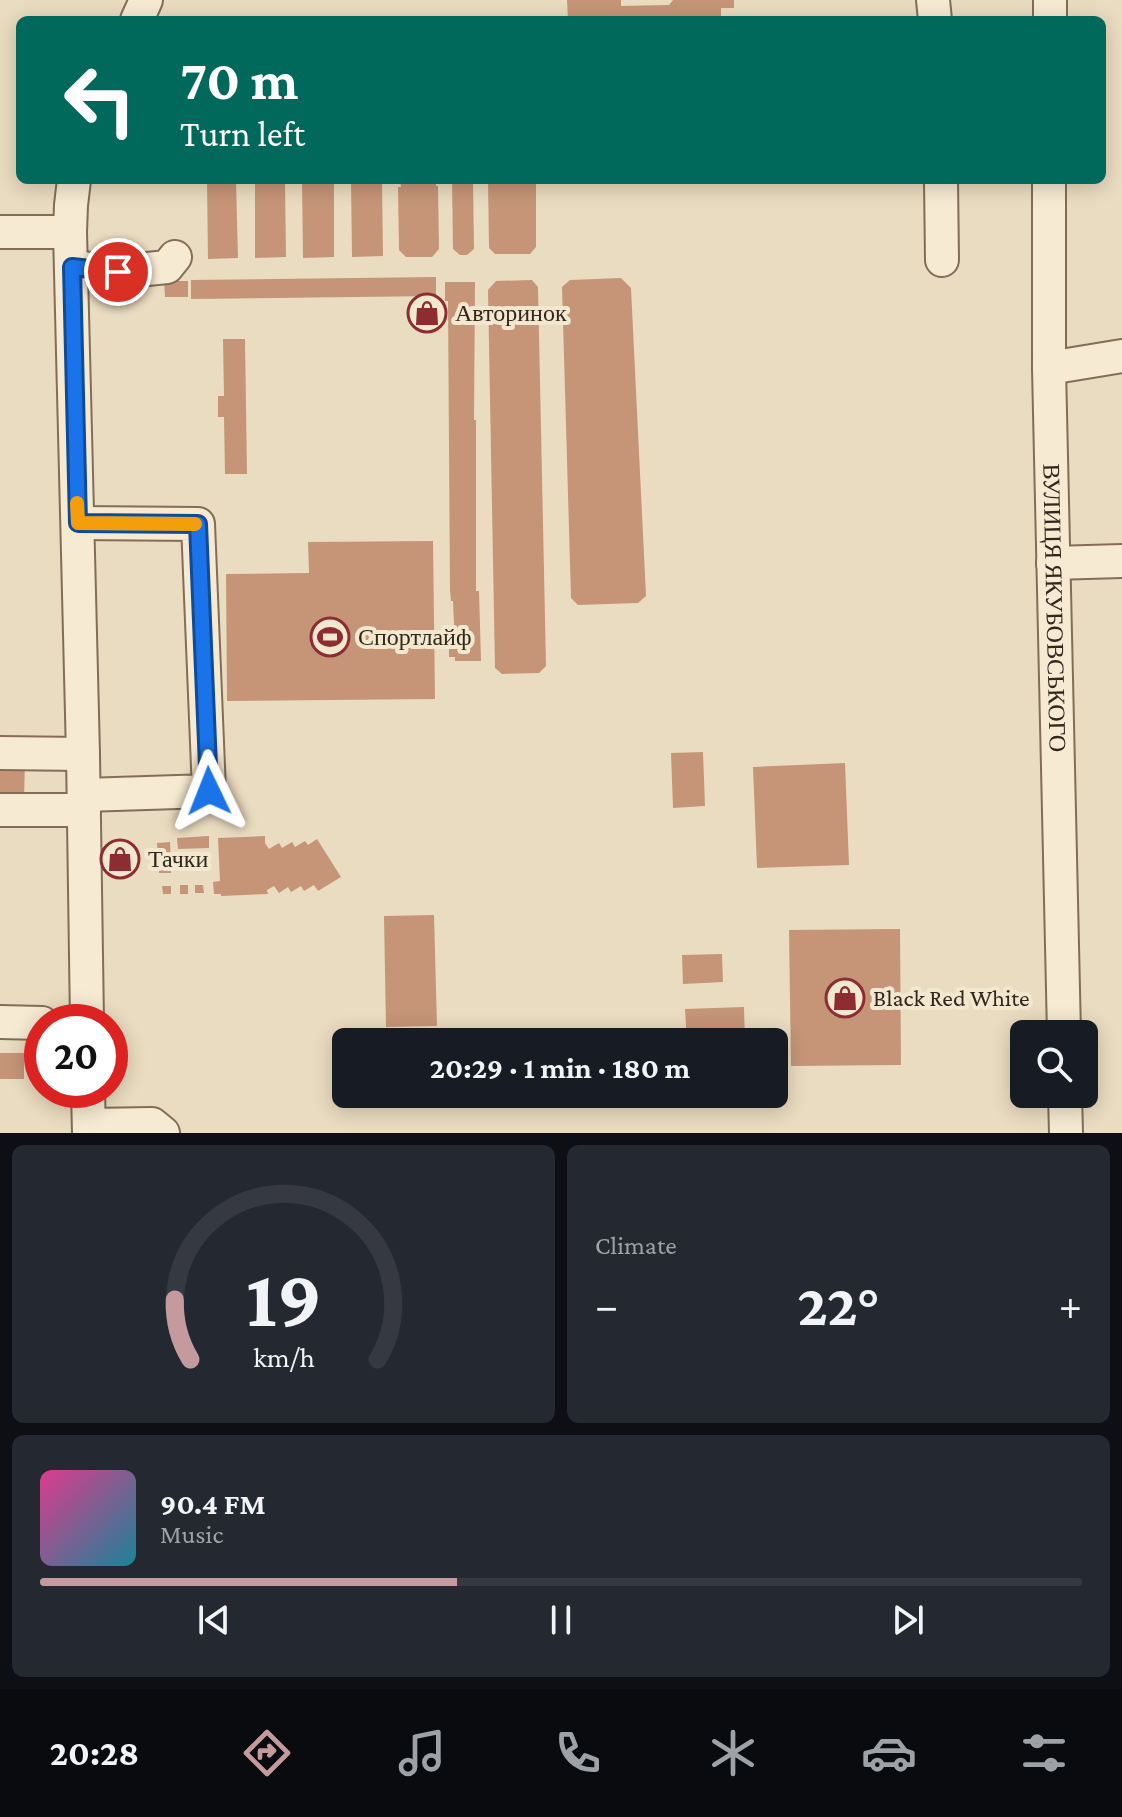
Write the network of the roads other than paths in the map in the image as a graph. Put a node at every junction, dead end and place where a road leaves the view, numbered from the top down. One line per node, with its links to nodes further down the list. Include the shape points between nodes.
1 (74, 184): 5 (street)
2 (941, 184): 7 (street)
3 (1049, 184): 10 (street, ВУЛИЦЯ ЯКУБОВСЬКОГО)
4 (0, 232): 5 (street)
5 (70, 232): 8 (street)
6 (175, 257): 8 (street, via 167,267 118,272)
7 (942, 260)
8 (72, 267): 11 (street)
9 (1122, 356): 10 (street)
10 (1049, 368): 13 (street, ВУЛИЦЯ ЯКУБОВСЬКОГО)
11 (78, 523): 15 (street); 16 (street, via 198,524 209,791)
12 (1122, 561): 13 (street)
13 (1053, 563): 19 (street, ВУЛИЦЯ ЯКУБОВСЬКОГО)
14 (0, 753): 15 (street)
15 (83, 754): 16 (street)
16 (84, 802): 17 (street); 18 (street)
17 (0, 810)
18 (87, 1004)
19 (1064, 1020)
20 (0, 1022): 21 (street)
21 (24, 1023)
22 (88, 1108): 24 (street)
23 (1065, 1108): 26 (street)
24 (89, 1129): 25 (street, via 152,1124)
25 (163, 1133)
26 (1066, 1133)

